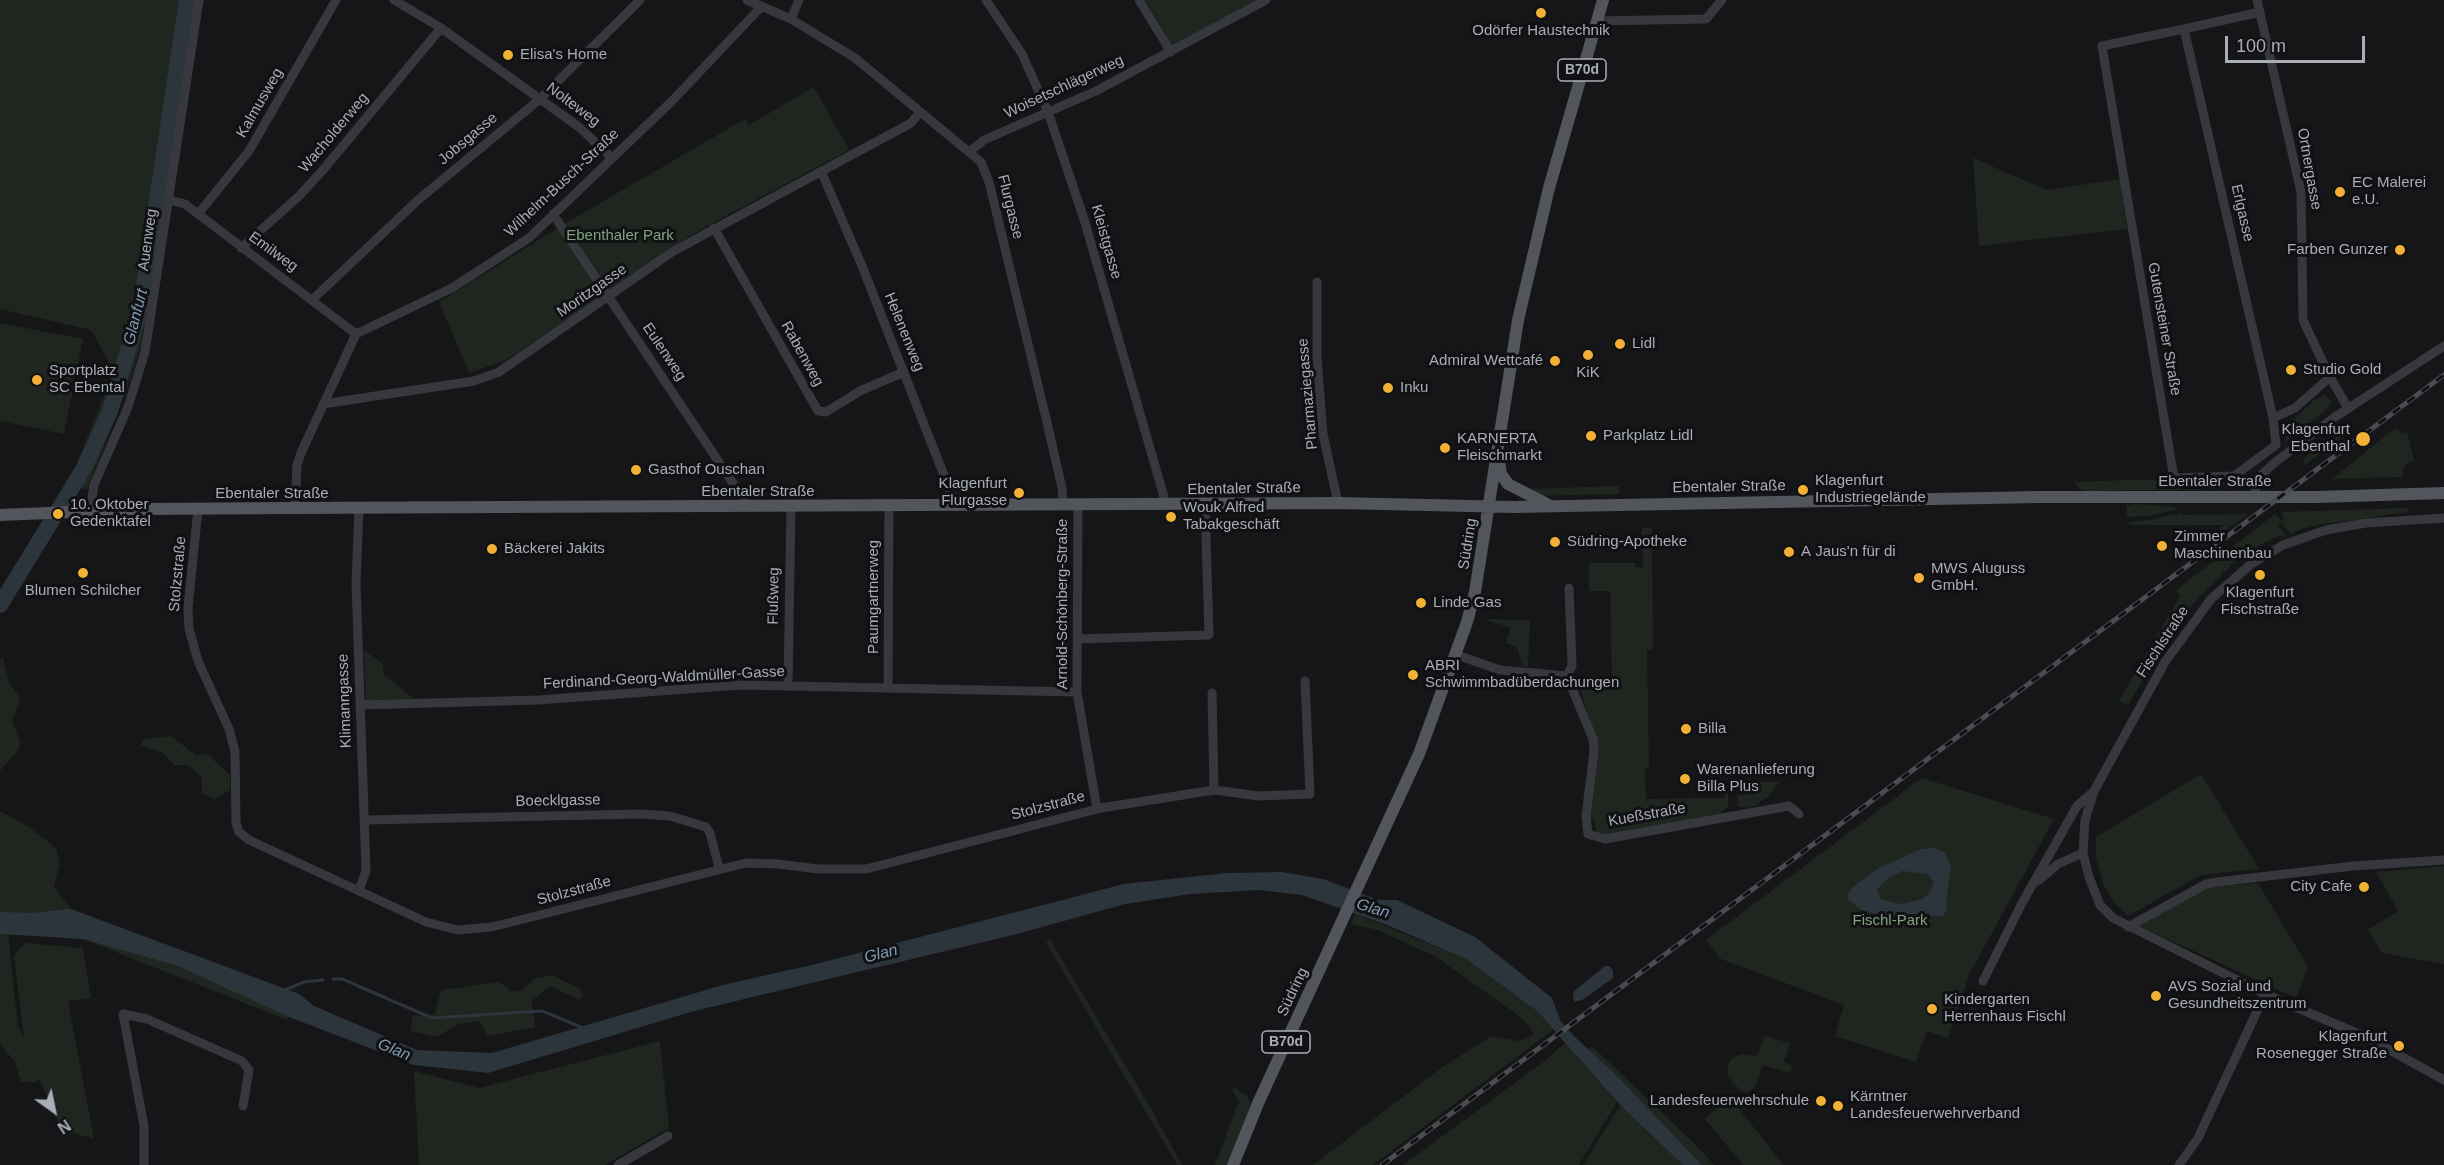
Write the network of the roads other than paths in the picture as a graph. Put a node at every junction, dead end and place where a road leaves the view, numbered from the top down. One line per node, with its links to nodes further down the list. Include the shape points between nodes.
1 (199, 0): 26 (street, Auenweg)
2 (336, 0): 27 (street, Kalmusweg, via 249,152)
3 (394, 0): 17 (street, Nolteweg)
4 (640, 0): 20 (street, Jobsgasse)
5 (747, 0): 13 (street, Flurgasse)
6 (800, 0): 15 (street)
7 (987, 0): 22 (street, Kleistgasse, via 1022,54)
8 (1139, 0): 19 (street)
9 (1266, 0): 19 (street, Woisetschlägerweg)
10 (1603, 0): 16 (main road, Südring / B70d)
11 (1722, 0): 16 (street, via 1706,19)
12 (2258, 0): 14 (street, Ortnergasse)
13 (762, 6): 15 (street, Flurgasse); 24 (street, Wilhelm-Busch-Straße)
14 (2260, 12): 18 (street); 37 (street, Ortnergasse, via 2301,192 2303,320)
15 (791, 19): 21 (street, Flurgasse, via 855,58)
16 (1596, 21): 41 (main road, Südring / B70d, via 1533,254)
17 (441, 28): 20 (street, Nolteweg); 30 (street, Wacholderweg, via 323,170)
18 (2184, 29): 40 (street, Erlgasse); 40 (street, Gutensteiner Straße, via 2102,46 2174,478 2234,476 2276,445)
19 (1171, 51): 22 (street, Woisetschlägerweg)
20 (540, 99): 24 (street, Nolteweg, via 579,127); 33 (street, Jobsgasse, via 418,200)
21 (920, 112): 23 (street, Flurgasse); 25 (street, Moritzgasse, via 910,123)
22 (1048, 112): 23 (street, Woisetschlägerweg, via 984,140); 46 (street, Kleistgasse, via 1084,219)
23 (970, 151): 45 (street, Flurgasse, via 981,162 989,182)
24 (612, 158): 28 (street, Wilhelm-Busch-Straße)
25 (821, 171): 29 (street, Moritzgasse); 36 (street, Helenenweg)
26 (169, 200): 27 (street, Emilweg, via 185,204); 58 (street, Auenweg, via 145,351 128,406 94,485)
27 (198, 214): 30 (street, Emilweg)
28 (553, 214): 32 (street, Eulenweg); 34 (street, Wilhelm-Busch-Straße, via 519,246 452,288)
29 (714, 228): 32 (street, Moritzgasse, via 672,252); 36 (street, Rabenweg, via 818,411 826,411)
30 (241, 248): 33 (street, Emilweg)
31 (1317, 282): 44 (street, Pharmaziegasse, via 1323,434)
32 (609, 297): 38 (street, Moritzgasse, via 488,377); 53 (street, Eulenweg)
33 (312, 300): 34 (street, Emilweg)
34 (356, 334): 38 (street)
35 (2444, 346): 39 (street)
36 (904, 372): 51 (street, Helenenweg)
37 (2330, 377): 39 (street, Ortnergasse); 40 (street, via 2295,408)
38 (323, 404): 55 (street, via 297,465)
39 (2348, 408): 43 (street, via 2263,472)
40 (2273, 418)
41 (1497, 451): 49 (main road, Südring / B70d); 52 (main road, via 1501,474 1508,484)
42 (2444, 493): 43 (main road, Ebentaler Straße)
43 (2253, 497): 52 (main road, Ebentaler Straße)
44 (1338, 503): 48 (main road, Ebentaler Straße); 49 (main road, Ebentaler Straße)
45 (1063, 504): 47 (main road, Ebentaler Straße); 51 (main road, Ebentaler Straße)
46 (1166, 504): 47 (main road, Ebentaler Straße); 48 (main road, Ebentaler Straße)
47 (1078, 505): 62 (street, Arnold-Schönberg-Straße)
48 (1205, 505): 62 (street, via 1209,634)
49 (1489, 505): 52 (main road, Ebentaler Straße); 63 (main road, Südring / B70d, via 1475,592)
50 (890, 506): 51 (main road, Ebentaler Straße); 54 (main road, Ebentaler Straße); 67 (street, Paumgartnerweg)
51 (956, 506)
52 (1553, 506)
53 (749, 507): 54 (main road, Ebentaler Straße); 56 (main road, Ebentaler Straße)
54 (791, 507): 66 (street, Flußweg)
55 (295, 508): 56 (main road, Ebentaler Straße); 57 (main road, Ebentaler Straße)
56 (359, 508): 70 (street, Klimanngasse, via 356,584)
57 (198, 509): 58 (main road, Ebentaler Straße); 80 (street, Stolzstraße, via 189,629 235,752 237,828 249,840)
58 (90, 511): 59 (main road, Ebentaler Straße)
59 (0, 515)
60 (2444, 518): 72 (street, Fischlstraße, via 2326,530 2283,545 2250,565 2194,618 2165,662)
61 (1569, 588): 64 (street, via 1572,666)
62 (1077, 639): 68 (street, Arnold-Schönberg-Straße)
63 (1457, 655): 64 (street, via 1500,670); 89 (main road, Südring / B70d, via 1419,754)
64 (1567, 676): 74 (street, Kueßstraße, via 1593,739 1588,834 1605,839 1789,806)
65 (1305, 681): 71 (street, Stolzstraße, via 1310,794 1259,796)
66 (788, 686): 67 (street, Ferdinand-Georg-Waldmüller-Gasse); 70 (street, Ferdinand-Georg-Waldmüller-Gasse, via 741,685 538,700)
67 (888, 687): 68 (street, Ferdinand-Georg-Waldmüller-Gasse)
68 (1077, 692): 73 (street, Arnold-Schönberg-Straße)
69 (1212, 693): 71 (street)
70 (360, 705): 75 (street, Klimanngasse)
71 (1214, 790): 73 (street, Stolzstraße)
72 (2094, 791): 76 (street, Fischlstraße, via 2085,820); 79 (street, via 2077,806)
73 (1097, 809): 78 (street, Stolzstraße, via 866,869 818,870 760,863)
74 (1799, 814)
75 (366, 820): 78 (street, Boecklgasse, via 670,816 706,827); 80 (street, Klimanngasse, via 366,871)
76 (2083, 853): 79 (street, via 2058,864); 81 (street, Fischlstraße, via 2100,905)
77 (2444, 860): 81 (street, via 2353,866 2206,884)
78 (719, 868): 80 (street, Stolzstraße, via 474,930 426,922)
79 (2032, 887): 82 (street)
80 (359, 890)
81 (2128, 927): 83 (street, Fischlstraße)
82 (1983, 981)
83 (2265, 993): 84 (street, Fischlstraße, via 2367,1038); 90 (street, via 2198,1138)
84 (2444, 1080)
85 (243, 1106): 87 (street, via 247,1065 147,1019 123,1014 144,1126)
86 (668, 1136): 88 (street)
87 (143, 1164)
88 (618, 1165)
89 (1233, 1165)
90 (2179, 1165)

